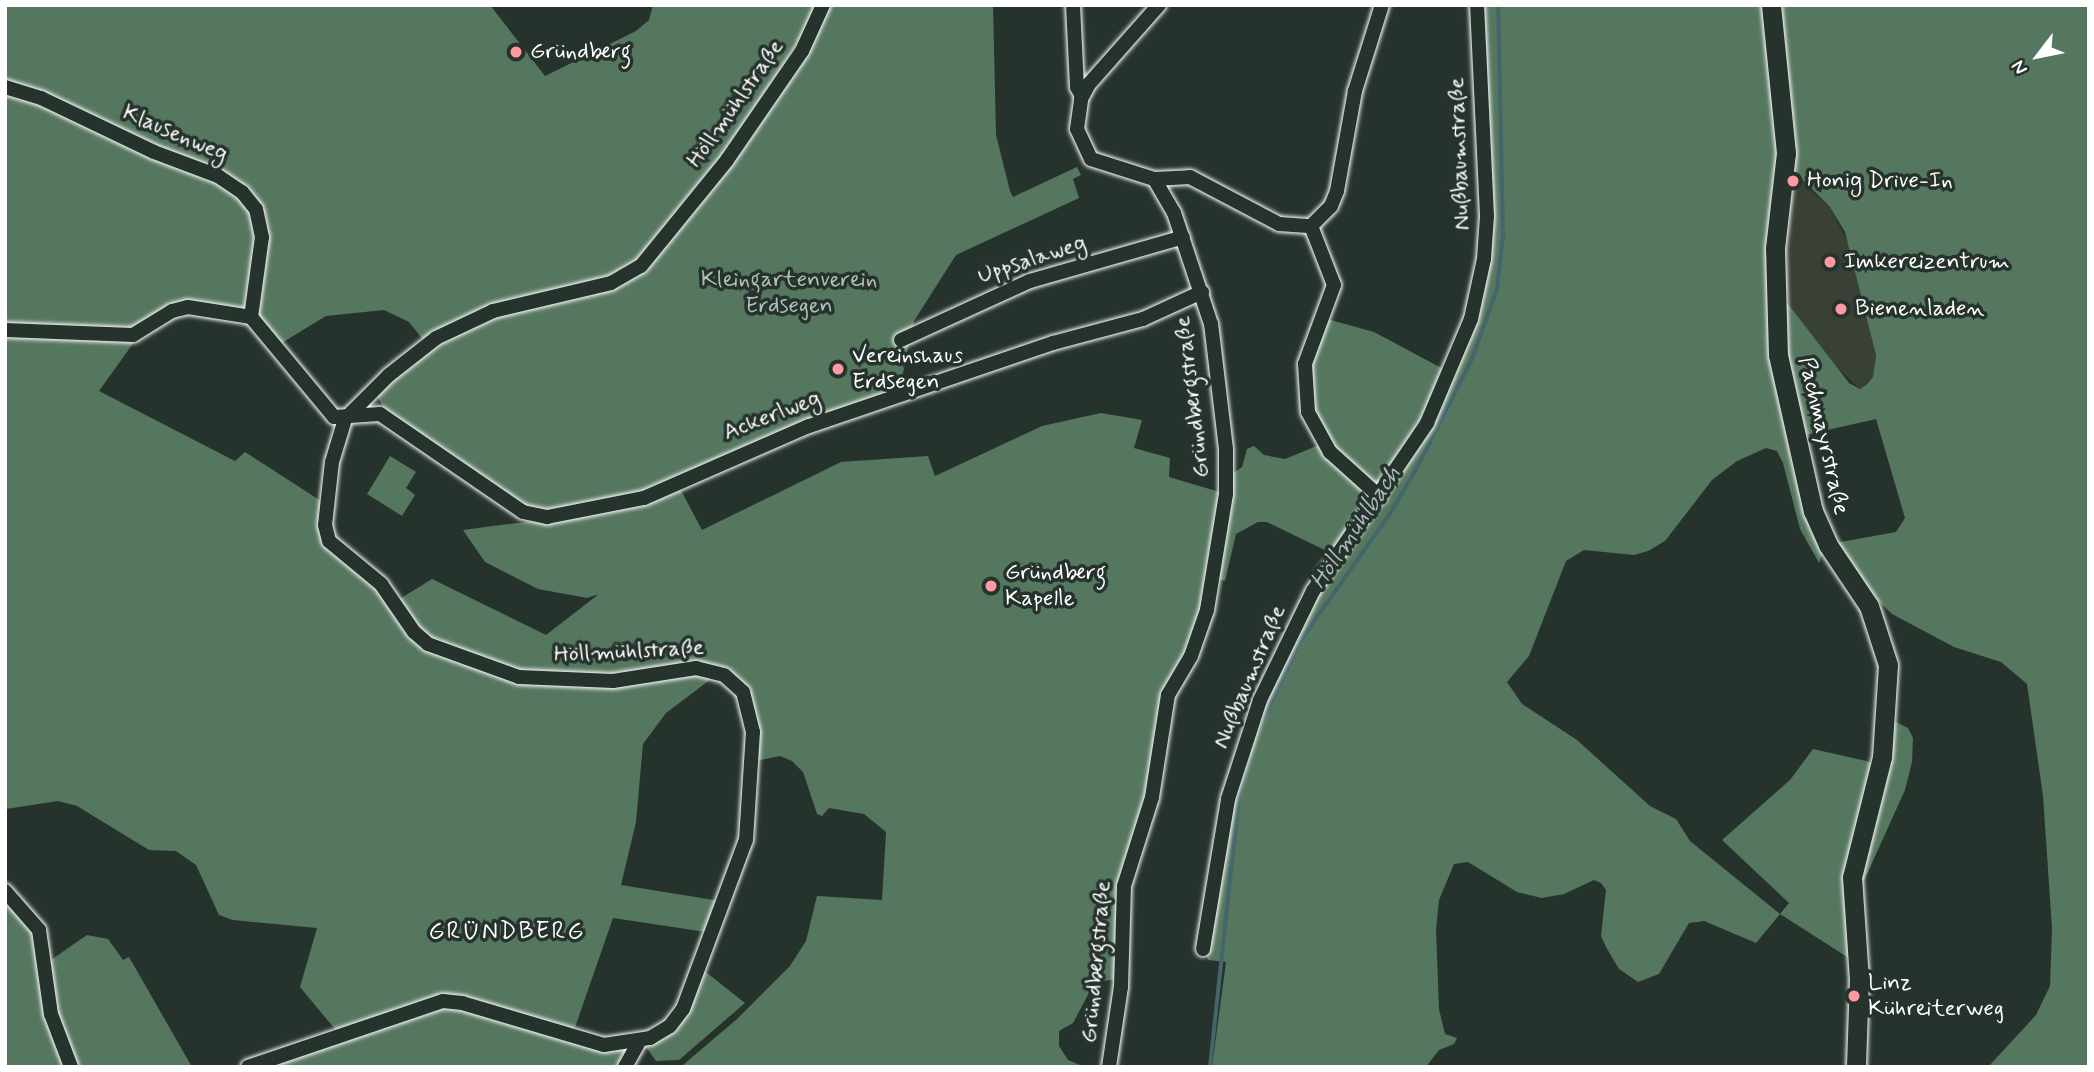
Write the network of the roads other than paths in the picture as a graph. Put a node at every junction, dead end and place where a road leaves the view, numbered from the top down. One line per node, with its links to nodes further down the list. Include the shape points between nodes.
1 (823, 5): 16 (street, Höllmühlstraße, via 802,51 733,152 640,266 611,283 470,320 417,352)
2 (1073, 5): 8 (street, via 1077,87)
3 (1159, 5): 8 (street)
4 (1382, 5): 10 (street, via 1355,91 1337,191 1331,206)
5 (1477, 5): 19 (street, Nußbaumstraße, via 1487,201 1480,283 1461,347 1437,402)
6 (1771, 5): 27 (street, Pachmayrstraße, via 1786,153 1774,270 1778,355 1813,511 1828,545 1869,606 1888,665 1882,757 1852,877 1860,979)
7 (5, 87): 13 (street, Klausenweg, via 41,97 154,152 218,176 242,192 256,209 262,237)
8 (1082, 96): 9 (street, via 1077,129 1088,157 1105,167)
9 (1153, 179): 10 (street, via 1195,178 1274,221); 11 (street, Gründbergstraße)
10 (1311, 226): 19 (street, via 1334,285 1306,358 1306,405 1314,429 1330,452)
11 (1183, 237): 12 (street, Gründbergstraße); 15 (street, Uppsalaweg, via 1030,281)
12 (1202, 292): 17 (street, Ackerlweg, via 1143,319 1054,343 809,426 644,498 564,515 540,517 523,512 420,437); 26 (street, Gründbergstraße, via 1213,337 1226,449 1224,520 1207,610 1191,656 1168,695 1152,797 1124,887 1121,987)
13 (251, 317): 14 (street, via 188,307 169,312 133,335); 18 (street, via 325,409)
14 (5, 330)
15 (901, 340)
16 (370, 394): 17 (street); 18 (street, Höllmühlstraße)
17 (380, 414): 18 (street)
18 (345, 419): 22 (street, Höllmühlstraße, via 332,462 328,538 341,554 381,584 414,632 428,644 480,666 540,679 613,681 677,669 709,669 734,681 746,696 753,763 743,855 683,1009 670,1026)
19 (1380, 497): 21 (street, Nußbaumstraße, via 1313,591 1247,731 1228,799)
20 (5, 891): 23 (street, via 38,930 51,1014)
21 (1203, 949)
22 (639, 1042): 24 (street, Höllmühlstraße, via 595,1044 443,1001); 25 (street)
23 (71, 1067)
24 (248, 1067)
25 (625, 1067)
26 (1109, 1067)
27 (1856, 1067)

